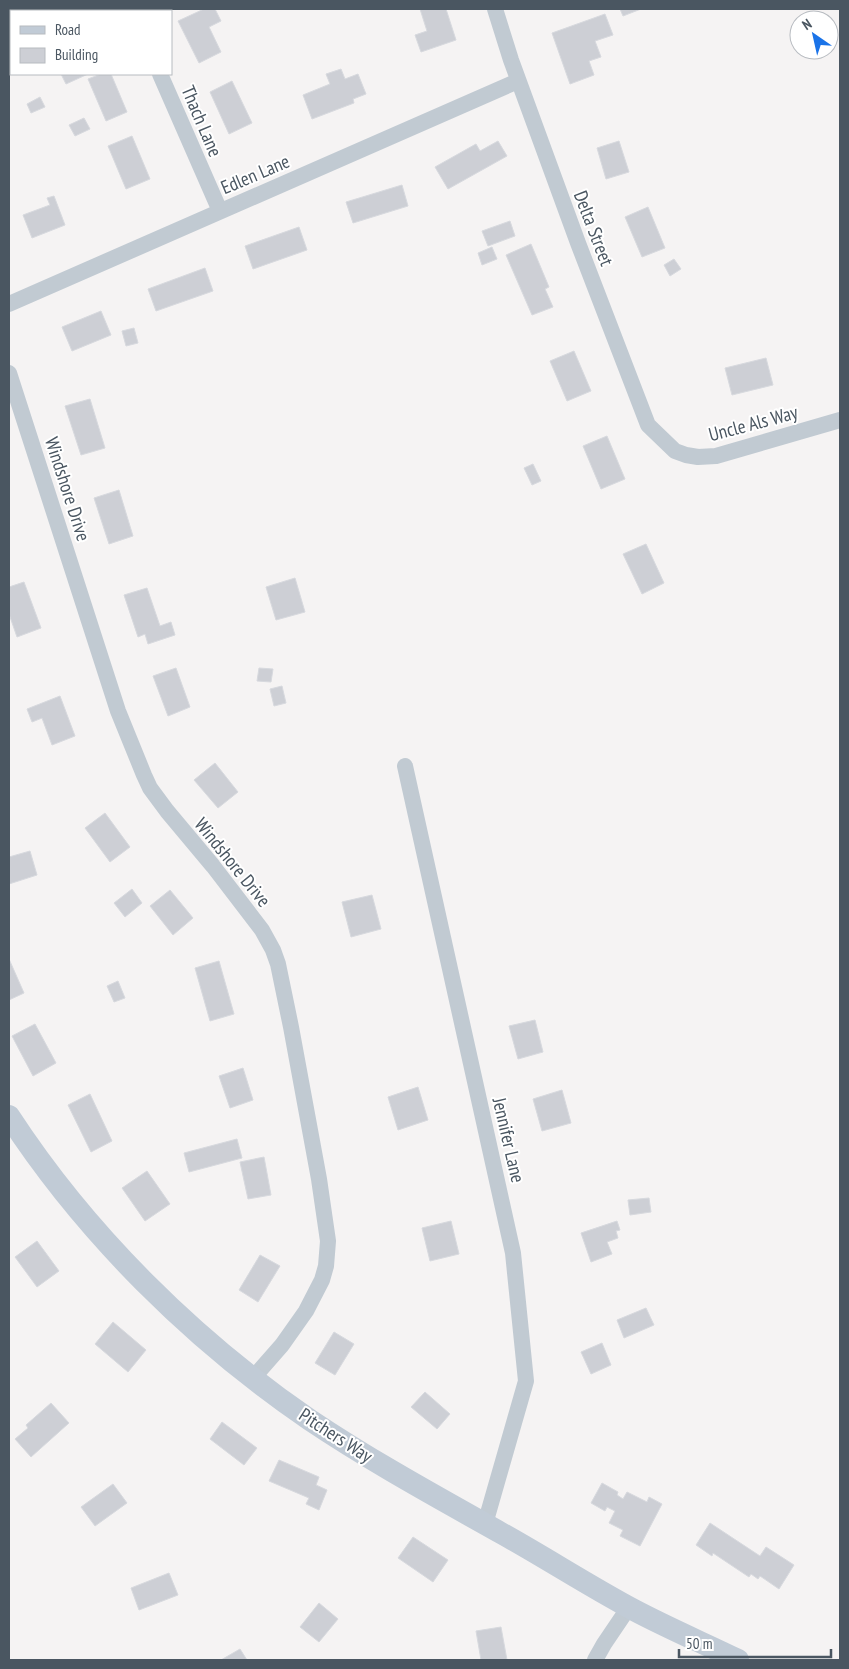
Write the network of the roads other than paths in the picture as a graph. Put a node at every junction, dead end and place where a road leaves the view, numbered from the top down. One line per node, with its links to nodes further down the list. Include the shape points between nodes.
1 (495, 9): 3 (street, Delta Street)
2 (160, 75): 4 (street, Thach Lane)
3 (518, 81): 4 (street, Edlen Lane); 8 (street, Delta Street, via 648,425)
4 (220, 211): 5 (street, Edlen Lane)
5 (9, 304)
6 (9, 373): 11 (street, Windshore Drive, via 115,701 144,775 166,811 262,930 278,964 292,1027 328,1241 322,1280 306,1311)
7 (840, 420): 8 (street, Uncle Als Way, via 716,456 698,457)
8 (675, 451)
9 (405, 766): 12 (street, Jennifer Lane, via 514,1253 526,1380)
10 (9, 1116): 11 (main road, Pitchers Way, via 84,1216 144,1282)
11 (254, 1377): 12 (main road, Pitchers Way, via 309,1419)
12 (485, 1524): 13 (main road, Pitchers Way)
13 (629, 1607): 14 (street); 15 (main road, Pitchers Way)
14 (595, 1660)
15 (738, 1660)

